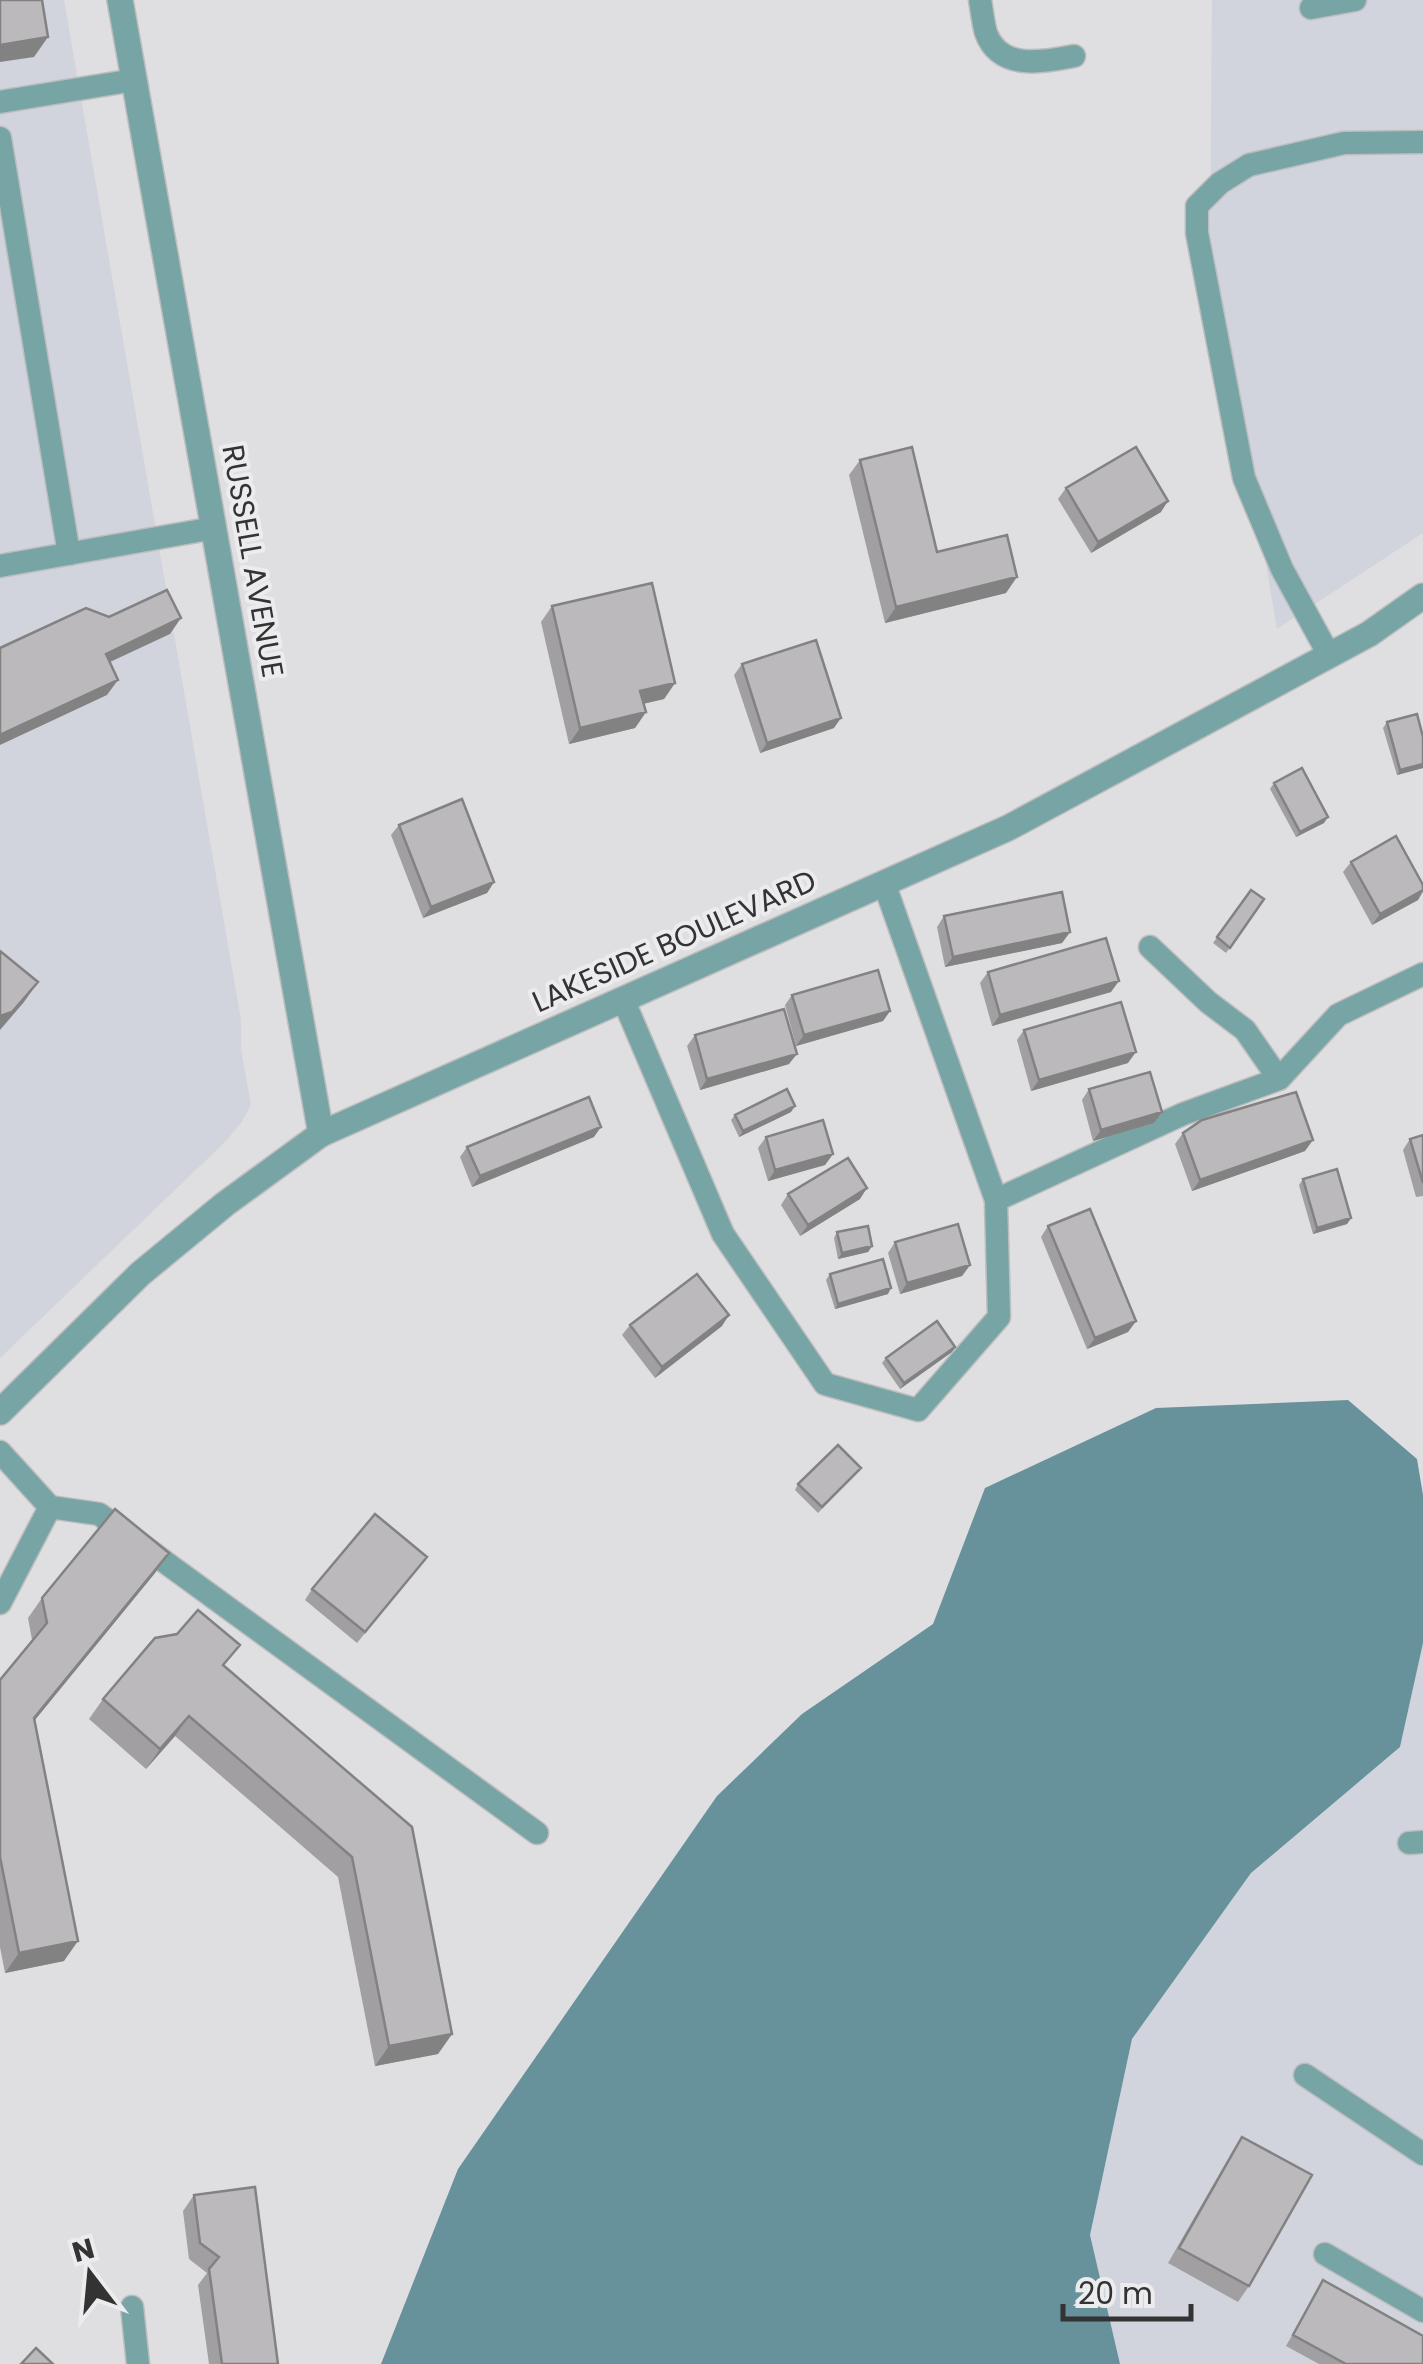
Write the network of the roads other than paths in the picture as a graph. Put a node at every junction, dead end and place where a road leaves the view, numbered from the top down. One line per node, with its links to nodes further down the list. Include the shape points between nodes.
1 (120, 0): 6 (street, RUSSELL AVENUE)
2 (980, 0): 5 (lane, via 986,34 1010,60)
3 (1355, 0): 4 (lane)
4 (1311, 8)
5 (1074, 56)
6 (134, 80): 7 (lane); 10 (street, RUSSELL AVENUE)
7 (0, 102)
8 (0, 138): 11 (lane)
9 (1423, 142): 14 (lane, via 1344,144 1249,166 1220,182 1198,206 1196,234 1244,478 1282,569)
10 (214, 528): 11 (lane); 20 (street, RUSSELL AVENUE)
11 (69, 554): 12 (lane)
12 (0, 566)
13 (1423, 596): 14 (street, LAKESIDE BOULEVARD)
14 (1329, 655): 15 (street, LAKESIDE BOULEVARD, via 1008,828)
15 (884, 884): 18 (street, LAKESIDE BOULEVARD); 21 (lane)
16 (1150, 947): 19 (lane, via 1245,1030)
17 (1423, 974): 19 (lane, via 1338,1016)
18 (623, 999): 20 (street, LAKESIDE BOULEVARD); 21 (lane, via 723,1234 825,1384 918,1410 998,1316)
19 (1279, 1079): 21 (lane, via 1184,1114)
20 (321, 1134): 22 (street, LAKESIDE BOULEVARD, via 140,1274)
21 (996, 1200)
22 (0, 1412)
23 (0, 1452): 24 (lane)
24 (50, 1507): 25 (lane); 26 (lane, via 99,1514)
25 (0, 1603)
26 (537, 1833)
27 (1305, 2075): 28 (lane)
28 (1423, 2154)
29 (1325, 2254): 31 (lane)
30 (132, 2307): 32 (lane)
31 (1423, 2311)
32 (138, 2364)

